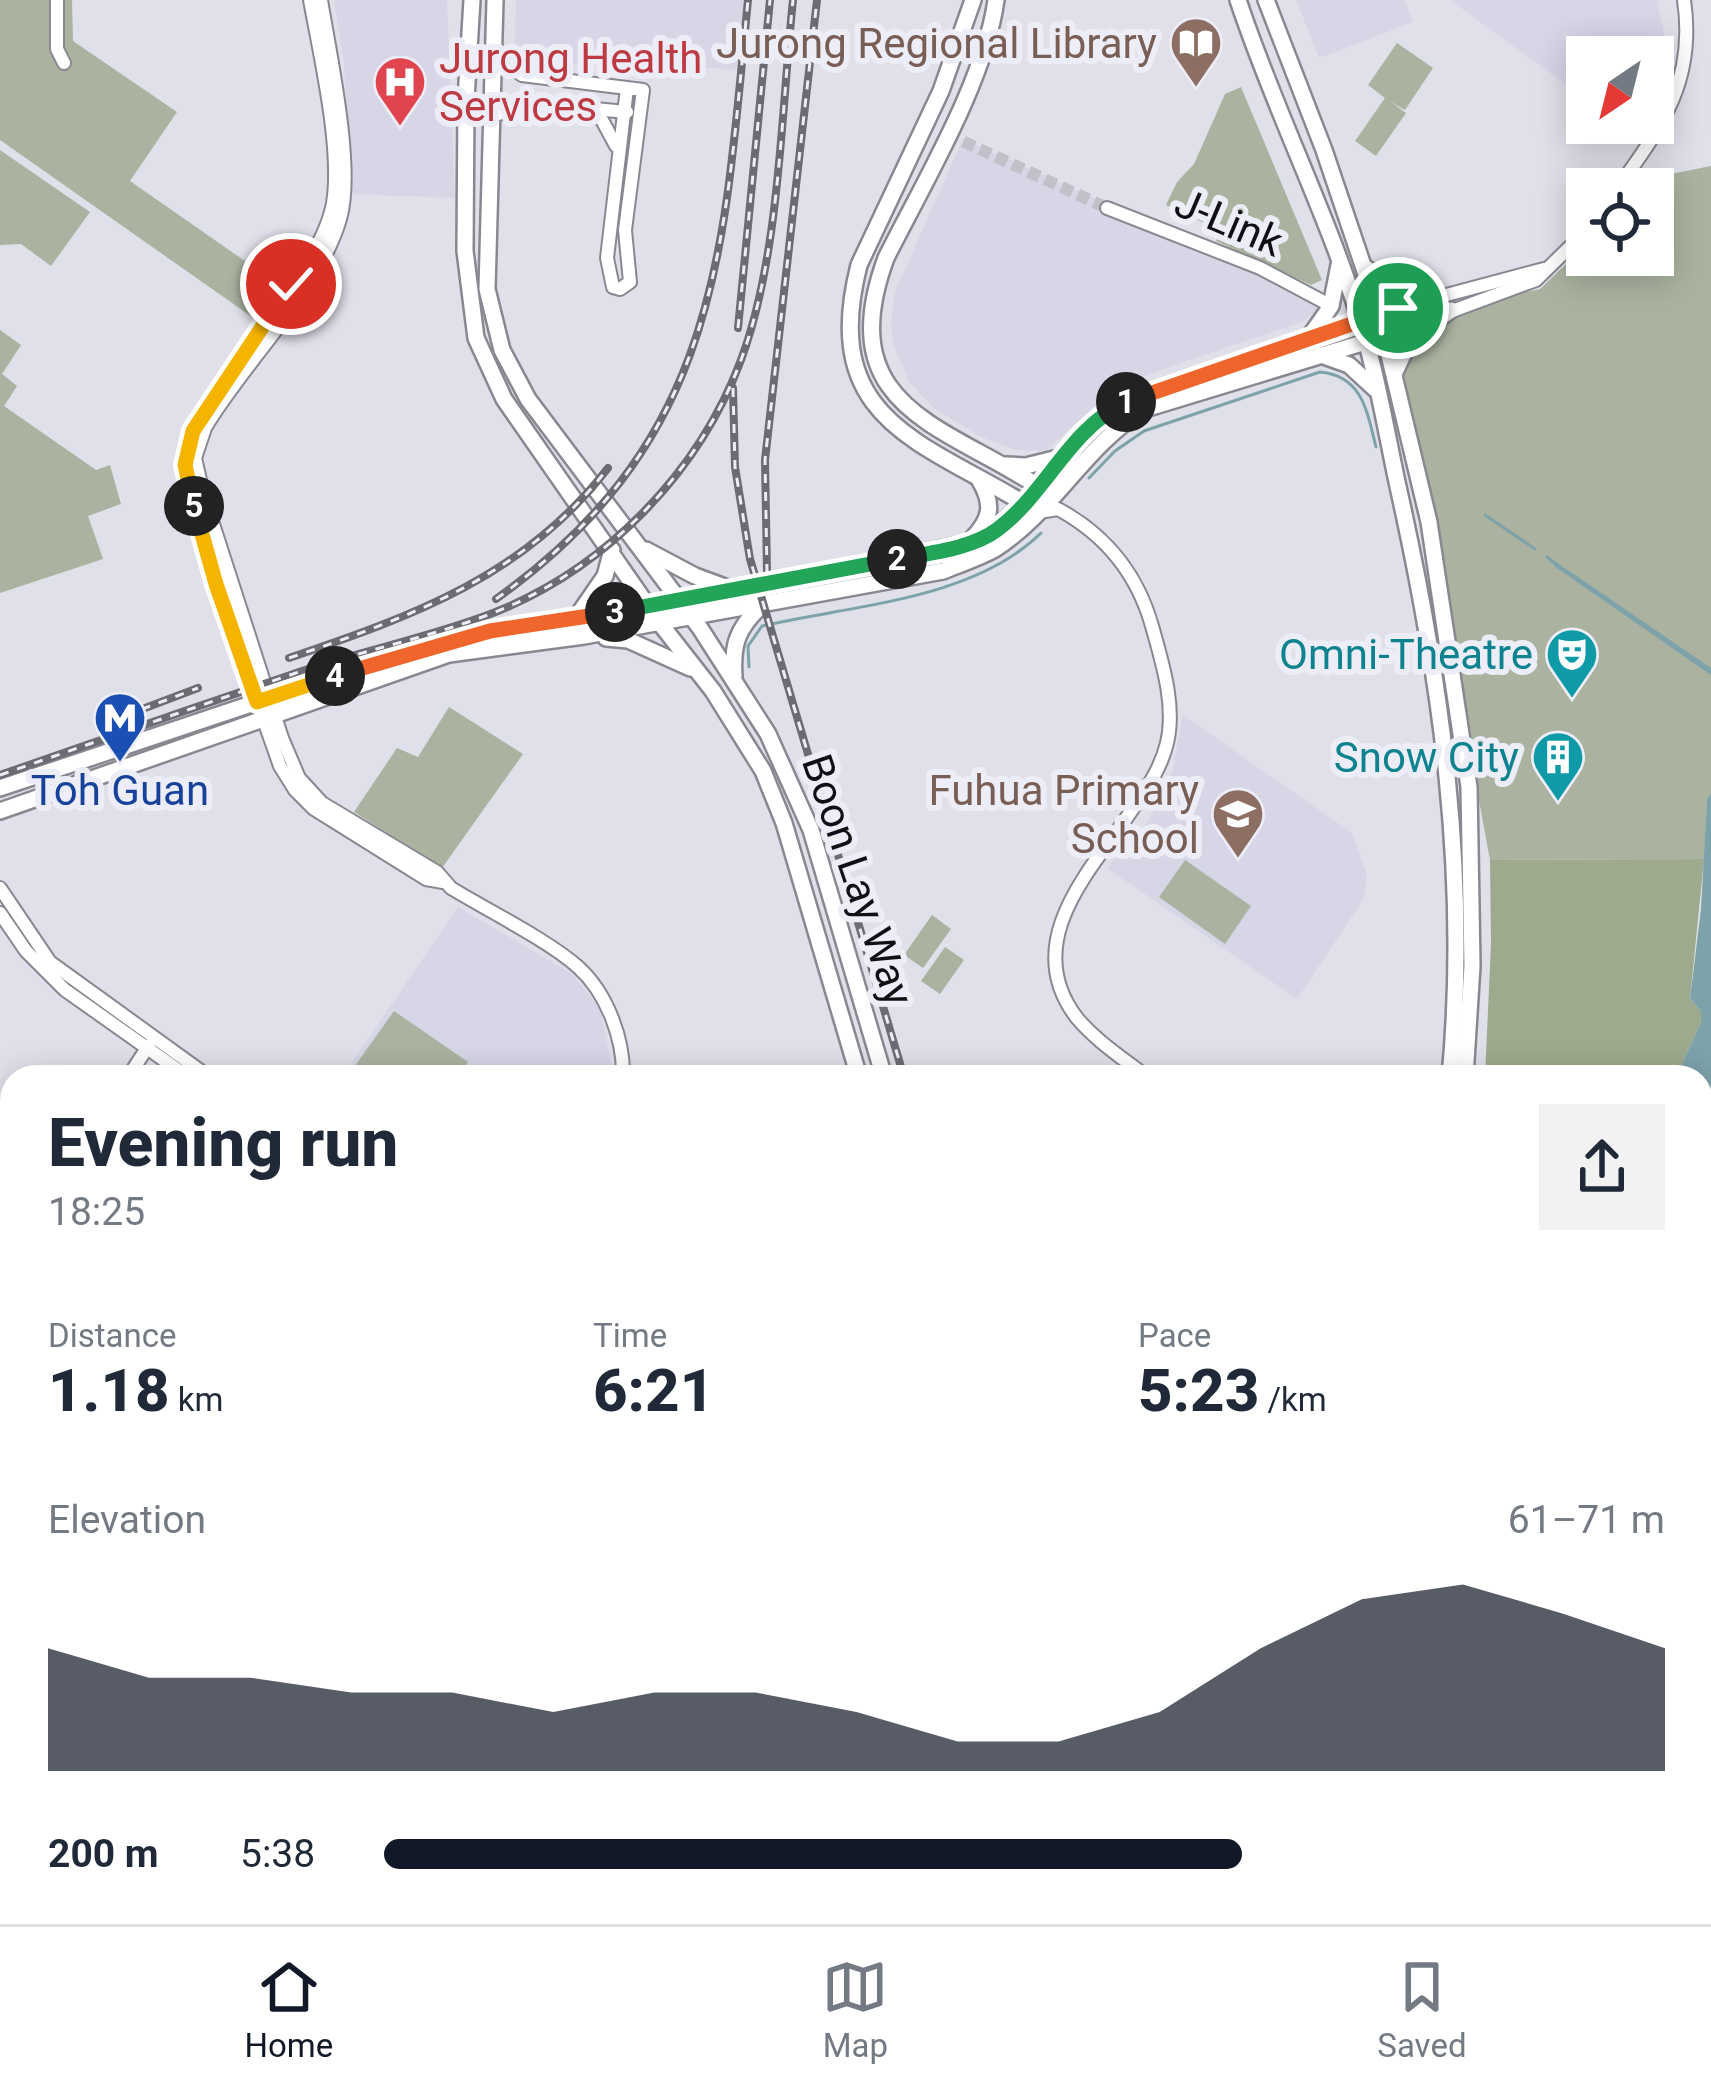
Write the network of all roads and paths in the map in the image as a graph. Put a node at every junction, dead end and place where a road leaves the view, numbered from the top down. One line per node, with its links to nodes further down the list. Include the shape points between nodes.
1 (60, 0): 12 (street)
2 (310, 0): 55 (street, via 332,206 316,251 201,415 185,465 216,584)
3 (321, 0): 55 (street, via 342,155 341,214 317,269 214,413 195,458)
4 (472, 0): 45 (main road, Boon Lay Way, via 465,251 476,338 505,399)
5 (495, 0): 11 (main road, Boon Lay Way)
6 (974, 0): 35 (main road, via 941,92 859,265 850,319)
7 (996, 0): 34 (main road, via 973,74 877,284)
8 (1238, 0): 22 (main road)
9 (1266, 0): 23 (main road)
10 (1684, 0): 19 (street, via 1688,46 1677,92)
11 (494, 55): 13 (street, via 522,75); 17 (main road, Boon Lay Way)
12 (66, 59)
13 (627, 88): 15 (street); 16 (street, via 643,90)
14 (578, 106): 15 (street); 17 (street, via 528,103); 18 (street, via 602,120)
15 (624, 111): 16 (street); 18 (street)
16 (640, 114): 18 (street, via 625,230 630,282 620,290 607,258)
17 (490, 117): 44 (main road, Boon Lay Way, via 485,244 495,331 528,399)
18 (618, 152)
19 (1632, 168)
20 (1107, 208): 26 (street, J-Link)
21 (1566, 253): 24 (street)
22 (1340, 262): 29 (main road); 31 (main road, via 1330,306)
23 (1364, 266): 25 (main road, via 1402,295); 28 (main road)
24 (1544, 269): 25 (street); 27 (street, via 1513,291)
25 (1433, 298): 28 (street)
26 (1324, 302)
27 (1451, 310): 30 (street); 36 (main road, via 1411,338)
28 (1379, 314): 29 (main road); 30 (main road)
29 (1359, 320): 31 (main road); 32 (main road)
30 (1385, 336): 32 (main road); 36 (main road)
31 (1308, 337): 38 (main road, via 1115,407)
32 (1366, 341): 33 (main road); 37 (main road)
33 (1321, 355): 37 (main road, via 1349,365); 41 (main road, via 1145,409 1114,428)
34 (878, 364): 35 (street); 39 (main road, via 912,414)
35 (858, 371): 40 (main road, via 893,426)
36 (1394, 372): 59 (main road, via 1430,522 1469,787)
37 (1377, 391): 59 (main road, via 1432,659)
38 (1062, 458): 39 (main road); 41 (main road)
39 (1000, 465): 41 (main road)
40 (979, 479): 42 (main road); 43 (main road, via 990,514)
41 (1050, 498): 42 (main road); 69 (street, via 1106,540 1125,567 1148,610 1166,682 1168,741 1158,769 1071,895 1055,951 1058,983 1076,1016)
42 (1031, 508): 43 (main road); 48 (main road, via 995,548 943,571)
43 (968, 542): 46 (main road)
44 (640, 547): 46 (main road); 47 (main road, Boon Lay Way)
45 (612, 550): 49 (main road, Boon Lay Way); 51 (main road)
46 (735, 591): 47 (main road)
47 (681, 601): 49 (main road); 50 (main road, Boon Lay Way)
48 (761, 606): 50 (main road); 54 (main road, via 731,647)
49 (654, 614): 50 (main road); 51 (main road); 52 (main road); 53 (main road, Boon Lay Way)
50 (692, 617): 54 (main road, Boon Lay Way)
51 (576, 618): 55 (main road, via 490,631)
52 (584, 636): 53 (main road, via 628,640); 56 (main road, via 449,654)
53 (698, 672): 67 (main road, Boon Lay Way, via 763,771)
54 (734, 679): 68 (main road, Boon Lay Way, via 810,826)
55 (264, 699): 56 (street); 57 (main road)
56 (268, 717): 58 (main road); 66 (street, via 312,794 579,967 616,1029)
57 (0, 788)
58 (0, 811)
59 (1464, 874): 70 (main road); 71 (main road, via 1472,966)
60 (0, 888): 62 (street, via 50,962)
61 (0, 913): 62 (street, via 42,969)
62 (150, 1044): 63 (street); 64 (street); 65 (street)
63 (136, 1065)
64 (174, 1065)
65 (188, 1065)
66 (621, 1065)
67 (855, 1065)
68 (880, 1065)
69 (1133, 1065)
70 (1451, 1065)
71 (1466, 1065)

